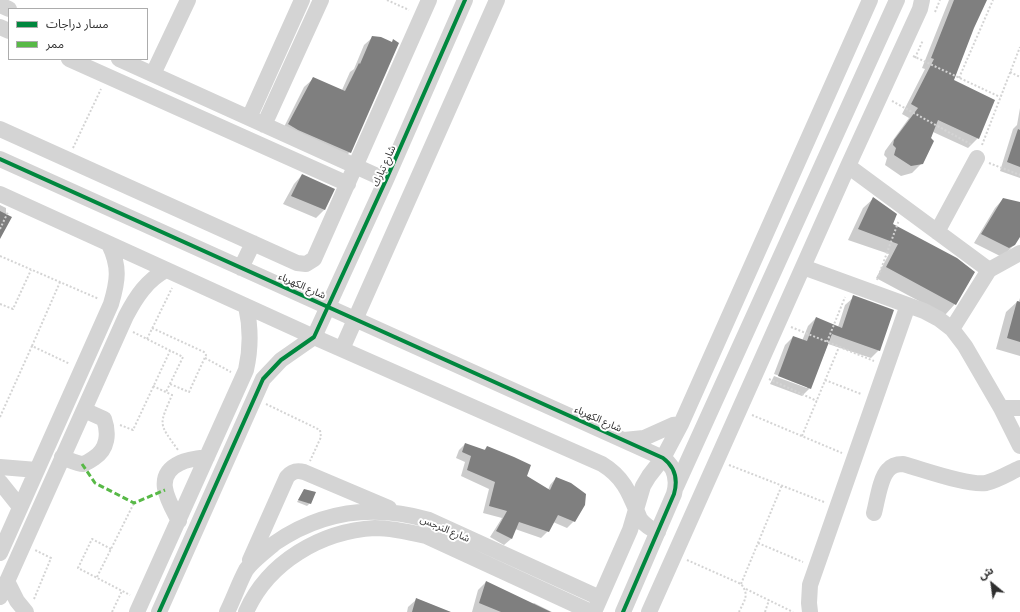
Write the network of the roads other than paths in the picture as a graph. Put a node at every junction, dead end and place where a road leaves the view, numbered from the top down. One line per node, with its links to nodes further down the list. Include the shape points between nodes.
1 (188, 0): 12 (street)
2 (302, 0): 13 (street)
3 (321, 0): 14 (street)
4 (429, 0): 18 (street)
5 (466, 0): 20 (street, شارع تبارك)
6 (497, 0): 34 (street)
7 (870, 0): 41 (street)
8 (897, 0): 51 (street)
9 (922, 0): 19 (street, via 920,10)
10 (71, 60): 21 (street)
11 (121, 60): 12 (street)
12 (153, 74): 13 (street)
13 (249, 118): 14 (street)
14 (264, 125): 18 (street)
15 (0, 129): 24 (street)
16 (979, 154): 23 (street)
17 (0, 159): 27 (street, شارع الكهرباء)
18 (355, 166): 20 (street); 21 (street)
19 (848, 166): 23 (street); 28 (street)
20 (386, 180): 33 (street, شارع تبارك)
21 (348, 184): 24 (street, via 312,261 302,264)
22 (7, 197): 25 (street)
23 (937, 232): 30 (street)
24 (253, 243): 27 (street)
25 (109, 244): 29 (street); 49 (street, via 115,257 116,289)
26 (1020, 253): 30 (street)
27 (241, 268): 33 (street, شارع الكهرباء)
28 (803, 268): 31 (street); 69 (street)
29 (166, 270): 32 (street); 40 (street, via 155,275 134,301)
30 (989, 270): 35 (street)
31 (908, 305): 35 (street, via 929,314); 70 (street, via 810,585)
32 (246, 306): 36 (street); 44 (street, via 250,325 246,370)
33 (328, 307): 34 (street, شارع الكهرباء); 36 (street, شارع تبارك)
34 (356, 319): 37 (street); 42 (street, شارع الكهرباء)
35 (952, 329): 38 (street, via 965,346)
36 (314, 337): 37 (street); 65 (street, via 292,352 263,379)
37 (342, 349): 53 (street, via 602,464 611,469 624,484)
38 (1001, 408): 39 (street); 43 (street)
39 (1020, 408)
40 (84, 410): 45 (street); 45 (street, via 104,419 107,426 106,443 97,456 82,464)
41 (681, 424): 42 (street, via 644,438); 46 (street)
42 (624, 440): 46 (street, شارع الكهرباء)
43 (1019, 441)
44 (207, 456): 56 (street); 56 (street, via 180,463 170,471 165,483 166,497)
45 (62, 457): 60 (street)
46 (663, 458): 51 (street, via 672,467); 53 (street, via 649,476)
47 (0, 467): 49 (street)
48 (1020, 468): 55 (street, via 995,480 981,483 967,482 897,464 885,474)
49 (37, 470): 52 (street)
50 (0, 482): 52 (street)
51 (676, 487): 57 (street)
52 (20, 507): 58 (street)
53 (636, 508): 57 (street, via 643,523); 63 (street, via 630,530)
54 (399, 513): 59 (street, شارع النرجس, via 371,511 343,514 316,521 290,533 267,549); 59 (street, via 304,472 294,471 287,477); 63 (street, شارع النرجس, via 429,520)
55 (874, 513)
56 (178, 521): 62 (street)
57 (658, 532): 68 (street)
58 (0, 552)
59 (247, 569): 66 (street, شارع النرجس)
60 (7, 581): 61 (street); 64 (street, via 17,601)
61 (0, 597)
62 (140, 606)
63 (595, 607): 67 (street, شارع النرجس, via 426,536 376,528 350,531 326,538 303,549 282,564 264,583)
64 (29, 609)
65 (159, 612)
66 (227, 612)
67 (246, 612)
68 (623, 612)
69 (649, 612)
70 (810, 612)

